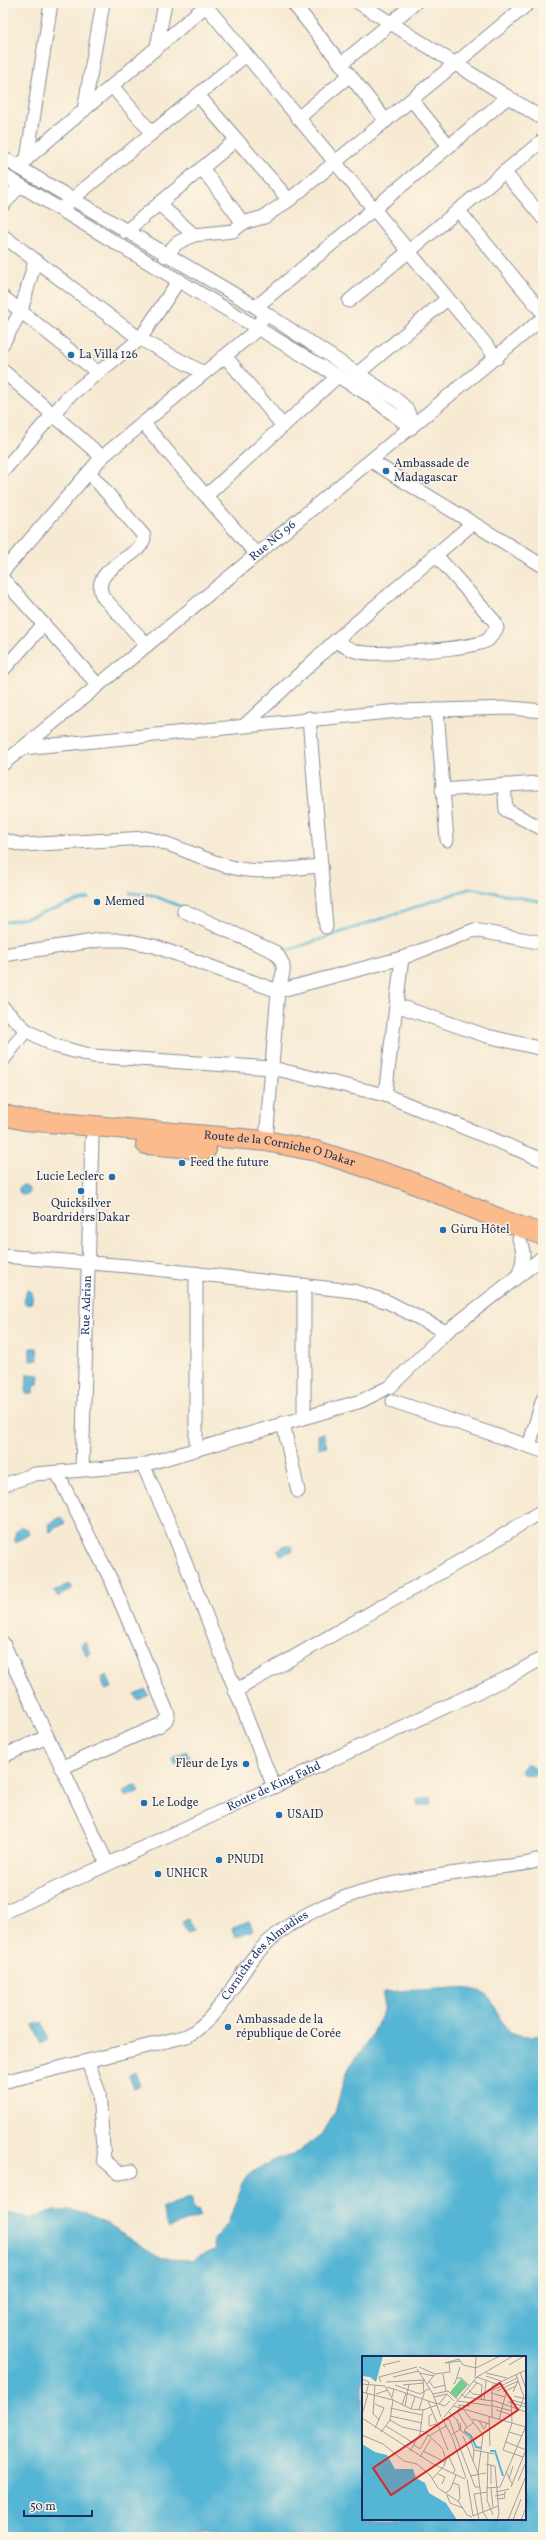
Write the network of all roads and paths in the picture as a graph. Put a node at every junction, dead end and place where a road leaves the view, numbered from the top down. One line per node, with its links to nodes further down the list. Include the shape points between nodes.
1 (51, 3): 28 (street)
2 (103, 3): 19 (street)
3 (165, 3): 10 (street)
4 (293, 3): 12 (street)
5 (359, 3): 9 (street)
6 (415, 3): 9 (street)
7 (529, 3): 13 (street)
8 (208, 5): 10 (street); 11 (street)
9 (391, 23): 12 (street); 13 (street)
10 (157, 47): 15 (street)
11 (246, 55): 16 (street); 20 (street)
12 (341, 64): 14 (street)
13 (456, 64): 17 (street); 18 (street)
14 (350, 75): 20 (street); 22 (street)
15 (112, 86): 19 (street); 23 (street)
16 (198, 95): 23 (street); 24 (street)
17 (508, 97): 21 (street); 26 (street)
18 (412, 100): 22 (street); 26 (street)
19 (84, 110): 28 (street)
20 (298, 118): 29 (street)
21 (543, 120)
22 (386, 122): 29 (street)
23 (152, 133): 34 (street)
24 (236, 140): 30 (street); 35 (street)
25 (543, 140): 31 (street)
26 (449, 146): 39 (street)
27 (3, 158): 28 (street)
28 (22, 163): 34 (street)
29 (336, 163): 35 (street); 39 (street)
30 (202, 168): 36 (street); 42 (street)
31 (504, 172): 40 (street); 41 (street)
32 (3, 176): 33 (street)
33 (20, 185): 37 (street); 38 (street)
34 (71, 200): 38 (street); 43 (street)
35 (289, 200): 42 (street, via 264,217)
36 (159, 204): 43 (street); 44 (street)
37 (3, 205)
38 (61, 209): 49 (street)
39 (374, 209): 46 (street); 53 (street)
40 (458, 210): 46 (street); 55 (street)
41 (543, 218)
42 (243, 223): 44 (street, via 233,231)
43 (125, 232): 47 (street)
44 (194, 235): 47 (street, via 177,243)
45 (3, 236): 48 (street)
46 (408, 251): 51 (street); 52 (street)
47 (165, 256): 53 (street)
48 (35, 261): 54 (street); 58 (street)
49 (179, 280): 57 (street); 58 (street)
50 (3, 297): 54 (street)
51 (448, 299): 61 (street); 65 (street)
52 (349, 301)
53 (259, 310): 57 (street); 65 (street)
54 (21, 311): 59 (street); 63 (street)
55 (543, 313)
56 (543, 318): 61 (street, Rue NG 96)
57 (259, 328): 60 (street); 66 (street)
58 (140, 339): 63 (street); 64 (street)
59 (3, 343)
60 (225, 356): 64 (street); 69 (street)
61 (497, 358): 70 (street, Rue NG 96)
62 (3, 371): 67 (street)
63 (97, 372): 67 (street)
64 (204, 373): 68 (street)
65 (357, 374): 70 (street, via 403,404 410,420)
66 (338, 376): 69 (street); 70 (street, via 369,395)
67 (51, 415): 71 (street); 73 (street)
68 (143, 423): 71 (street); 75 (street)
69 (283, 426): 75 (street)
70 (410, 427): 72 (street, Rue NG 96)
71 (102, 457): 74 (street)
72 (371, 461): 76 (street); 78 (street, Rue NG 96)
73 (3, 471)
74 (89, 472): 80 (street); 84 (street, via 144,536 140,546 109,572 100,584 100,589 103,597)
75 (207, 495): 78 (street)
76 (473, 523): 77 (street); 79 (street)
77 (435, 554): 83 (street); 83 (street, via 495,622 497,628 488,640 452,648 372,654 351,650)
78 (257, 555): 84 (street, Rue NG 96)
79 (543, 566)
80 (3, 571)
81 (3, 578): 82 (street)
82 (44, 624): 85 (street); 86 (street)
83 (335, 641): 90 (street)
84 (148, 645): 86 (street, Rue NG 96)
85 (3, 670)
86 (98, 686): 91 (street, Rue NG 96)
87 (437, 710): 88 (street, via 511,708); 89 (street); 95 (street)
88 (543, 711)
89 (309, 718): 90 (street); 99 (street)
90 (245, 725): 91 (street)
91 (23, 748): 92 (street, Rue NG 96)
92 (3, 764)
93 (537, 783): 94 (street)
94 (504, 785): 95 (street); 96 (street, via 506,810)
95 (442, 790): 98 (street)
96 (543, 829)
97 (3, 840): 99 (street, via 22,845 146,838 242,870)
98 (447, 840)
99 (321, 866): 101 (street)
100 (184, 911): 105 (street, via 274,952 283,961 284,969)
101 (326, 927)
102 (543, 943): 104 (street, via 474,930)
103 (3, 954): 105 (street, via 100,940 125,940 154,946)
104 (402, 958): 105 (street); 106 (street)
105 (278, 991): 111 (street)
106 (396, 1005): 109 (street, via 487,1036); 112 (street)
107 (3, 1008): 108 (street)
108 (26, 1030): 110 (street); 111 (street, via 55,1046 93,1056)
109 (543, 1049)
110 (3, 1060)
111 (272, 1068): 112 (street); 116 (street)
112 (385, 1095): 117 (street)
113 (3, 1116): 116 (highway, Route de la Corniche O Dakar)
114 (3, 1131): 115 (highway, Route de la Corniche O Dakar)
115 (92, 1139): 119 (highway, Route de la Corniche O Dakar, via 264,1154 308,1163 343,1172 424,1200); 123 (street, Rue Adrian)
116 (266, 1141): 118 (highway, Route de la Corniche O Dakar, via 367,1165)
117 (543, 1160)
118 (543, 1235)
119 (518, 1238): 120 (highway, Route de la Corniche O Dakar); 125 (street, via 524,1250)
120 (543, 1246)
121 (3, 1256): 123 (street)
122 (543, 1257): 125 (street)
123 (87, 1264): 124 (street); 136 (street, Rue Adrian)
124 (196, 1273): 126 (street); 133 (street)
125 (518, 1276): 127 (street)
126 (304, 1285): 127 (street, via 373,1296); 130 (street)
127 (446, 1332): 128 (street, via 402,1375)
128 (388, 1394): 130 (street); 132 (street, via 409,1406)
129 (543, 1399): 132 (street)
130 (304, 1416): 131 (street)
131 (283, 1423): 133 (street); 139 (street)
132 (529, 1446): 134 (street)
133 (196, 1448): 135 (street)
134 (543, 1451)
135 (143, 1465): 136 (street); 143 (street, via 171,1527)
136 (82, 1470): 137 (street)
137 (57, 1474): 138 (street, via 35,1474); 146 (street, via 112,1582 168,1714 160,1726)
138 (3, 1485)
139 (298, 1491)
140 (543, 1510): 143 (street, via 488,1545)
141 (3, 1643): 144 (street)
142 (543, 1658): 147 (street, Route de King Fahd, via 505,1679)
143 (235, 1691): 147 (street)
144 (47, 1737): 145 (street); 146 (street)
145 (3, 1756)
146 (61, 1768): 149 (street)
147 (274, 1787): 149 (street, Route de King Fahd)
148 (543, 1859): 151 (street, Corniche des Almadies, via 371,1887 337,1900 306,1916 273,1938 254,1956 214,2015 199,2029 170,2042)
149 (107, 1863): 150 (street, Route de King Fahd)
150 (3, 1913)
151 (88, 2062): 152 (street, Corniche des Almadies); 153 (street, via 99,2092 104,2160 118,2173)
152 (3, 2082)
153 (132, 2171)

